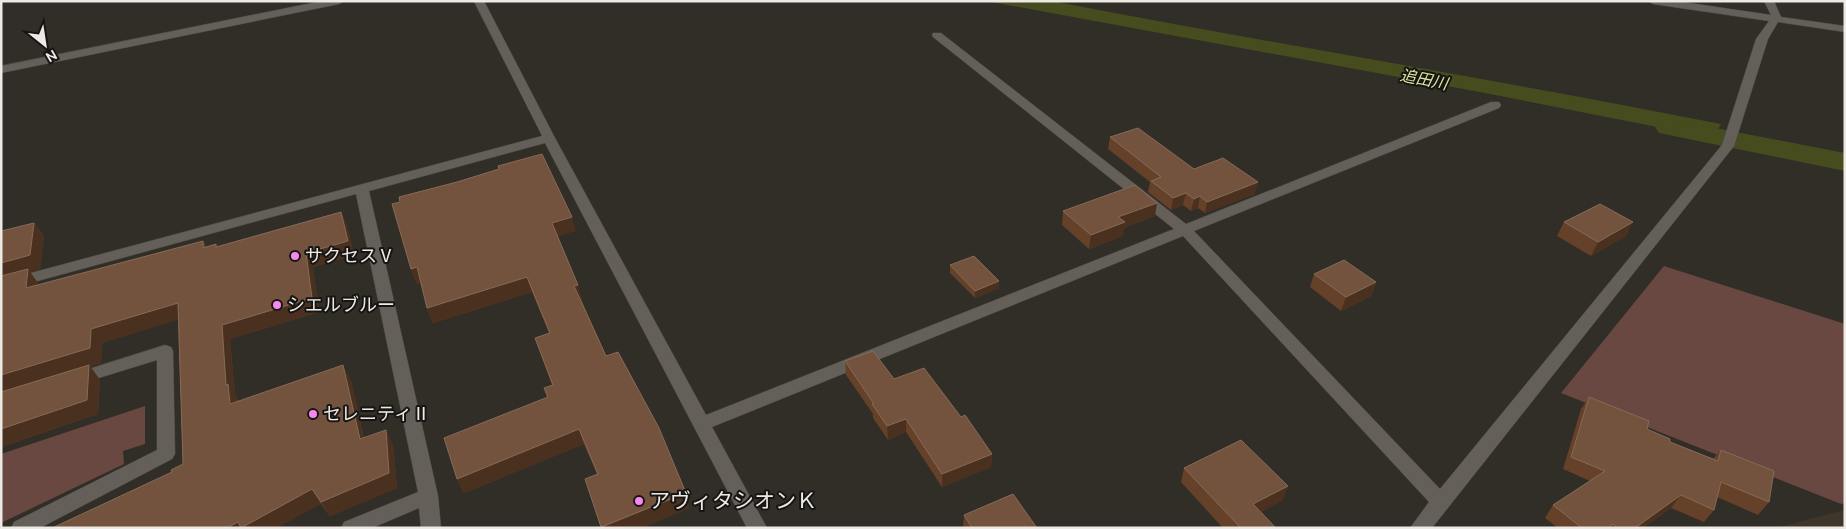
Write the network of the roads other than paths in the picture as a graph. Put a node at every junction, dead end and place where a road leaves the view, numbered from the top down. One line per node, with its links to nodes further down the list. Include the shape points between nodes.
1 (339, 1): 8 (street)
2 (479, 1): 10 (street)
3 (1653, 1): 5 (street)
4 (1769, 1): 5 (street)
5 (1776, 18): 6 (street); 17 (street, via 1762,39 1728,146)
6 (1845, 29)
7 (937, 35): 12 (street)
8 (1, 70)
9 (1495, 105): 12 (street)
10 (549, 138): 11 (street); 15 (street)
11 (362, 188): 13 (street); 16 (street)
12 (1185, 230): 15 (street); 17 (street)
13 (1, 286)
14 (56, 385): 18 (street, via 165,351 166,454)
15 (702, 424): 21 (street)
16 (428, 496): 19 (street); 20 (street)
17 (1442, 503): 22 (street)
18 (22, 528)
19 (351, 528)
20 (431, 528)
21 (757, 528)
22 (1420, 528)

